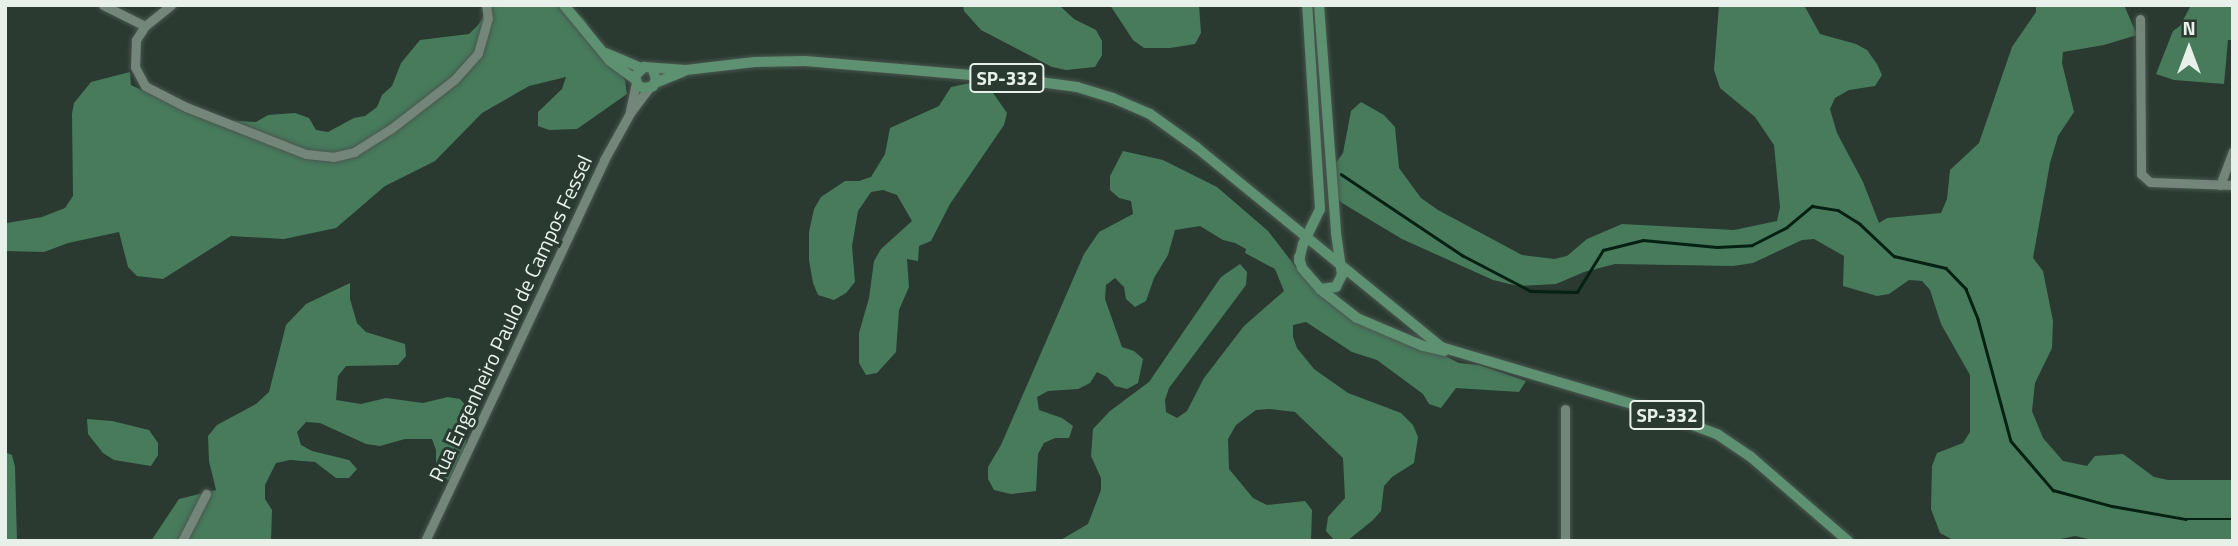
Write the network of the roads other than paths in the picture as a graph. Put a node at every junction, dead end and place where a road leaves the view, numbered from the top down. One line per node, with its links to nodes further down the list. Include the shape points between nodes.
1 (103, 5): 8 (street)
2 (171, 5): 8 (street)
3 (486, 5): 8 (street, via 488,19 478,53 454,80 354,152 333,156 306,153 186,107 145,86 137,73 135,53 136,40)
4 (564, 5): 9 (main road, SP-332)
5 (1307, 5): 18 (main road, via 1320,209)
6 (1319, 5): 22 (main road)
7 (2140, 19): 16 (street, via 2144,178)
8 (145, 26)
9 (604, 52): 10 (main road, SP-332); 12 (main road, SP-332)
10 (647, 69): 11 (main road, SP-332); 12 (main road); 13 (main road)
11 (686, 70): 13 (main road, SP-332); 19 (main road, SP-332, via 770,61 856,63 1077,87 1150,114)
12 (636, 81): 13 (main road, SP-332, via 642,88); 14 (street, Rua Engenheiro Paulo de Campos Fessel)
13 (652, 85): 14 (street, Rua Engenheiro Paulo de Campos Fessel)
14 (630, 113): 28 (street, Rua Engenheiro Paulo de Campos Fessel)
15 (2233, 151): 16 (street)
16 (2220, 185): 17 (street)
17 (2233, 186)
18 (1316, 221): 19 (main road); 20 (main road)
19 (1291, 224): 20 (main road, SP-332); 21 (main road, SP-332)
20 (1307, 236): 21 (main road); 22 (main road, SP-332)
21 (1300, 257): 22 (main road, via 1314,250); 23 (main road, SP-332)
22 (1341, 266): 23 (main road, via 1339,284); 24 (main road, SP-332, via 1435,343)
23 (1320, 289): 24 (main road, SP-332, via 1373,326 1423,346)
24 (1454, 352): 30 (main road, SP-332, via 1652,410 1717,434 1751,457)
25 (1564, 409): 29 (street)
26 (206, 494): 27 (street)
27 (182, 541)
28 (425, 541)
29 (1565, 541)
30 (1848, 541)

